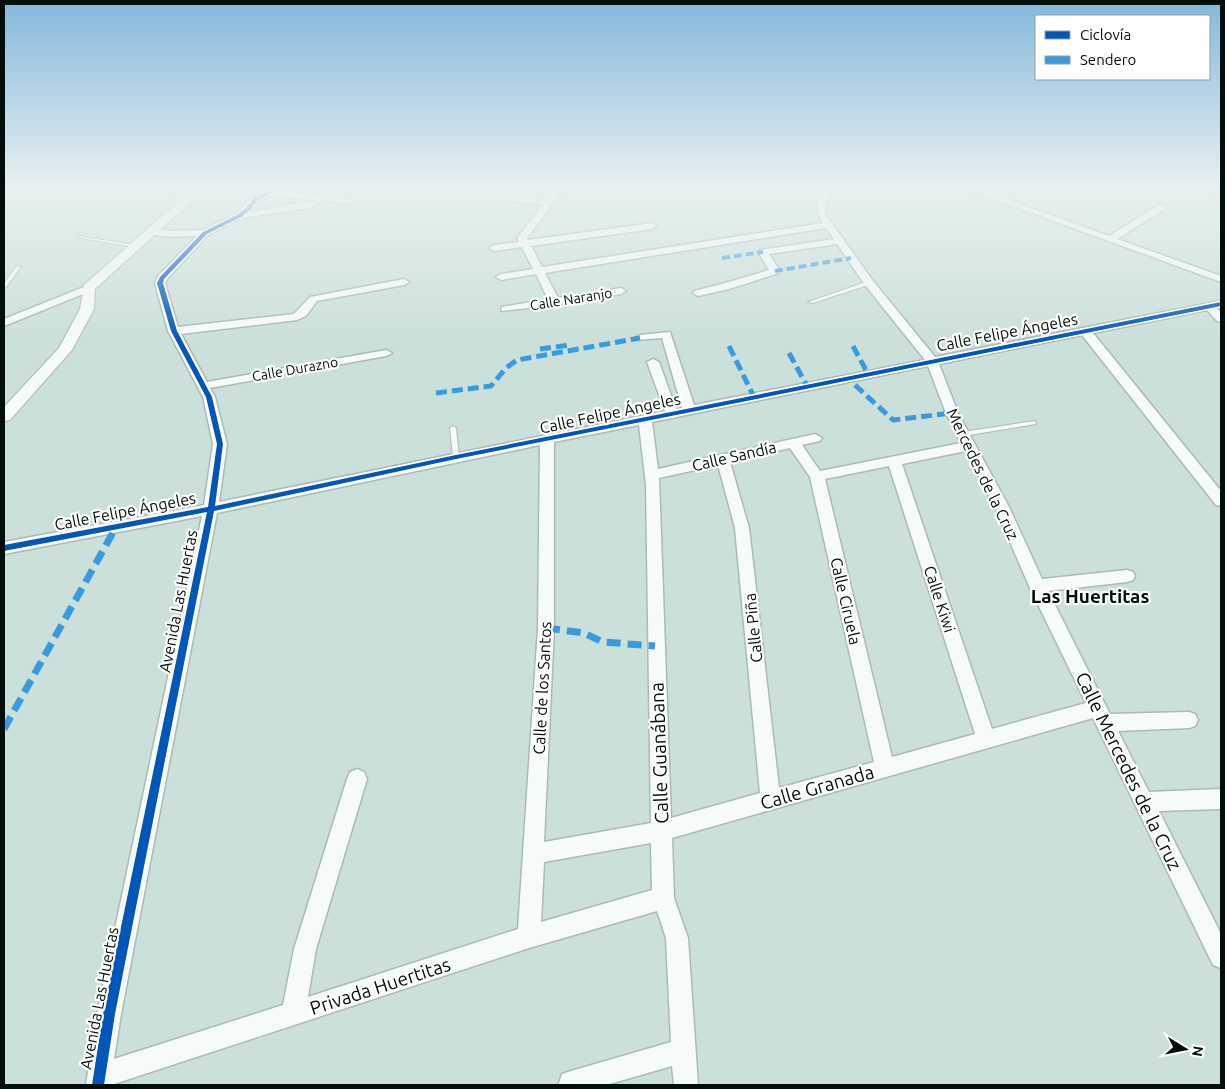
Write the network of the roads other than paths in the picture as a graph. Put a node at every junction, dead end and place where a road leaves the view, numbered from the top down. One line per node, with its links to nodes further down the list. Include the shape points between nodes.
1 (91, 239): 10 (lane)
2 (142, 239): 10 (street)
3 (199, 239): 28 (street, Avenida Las Huertas, via 160,283)
4 (522, 239): 9 (street)
5 (556, 239): 9 (street)
6 (741, 239): 13 (street)
7 (1110, 239): 15 (street)
8 (840, 241): 17 (street, Mercedes de la Cruz); 21 (street, via 763,252 775,271)
9 (525, 243): 11 (street); 13 (street)
10 (135, 246): 19 (street)
11 (494, 248)
12 (20, 267): 18 (lane)
13 (538, 271): 14 (street); 22 (street)
14 (501, 277)
15 (1221, 279)
16 (404, 282): 28 (street, via 314,298 297,317)
17 (869, 283): 23 (lane); 32 (street, Mercedes de la Cruz)
18 (4, 286)
19 (88, 288): 27 (street); 37 (street, via 87,309 65,350)
20 (621, 291): 22 (street, Calle Naranjo)
21 (698, 293)
22 (555, 302): 25 (street, Calle Naranjo)
23 (811, 302)
24 (1215, 305): 26 (street); 29 (street, Calle Felipe Ángeles)
25 (506, 309)
26 (1221, 319)
27 (4, 323)
28 (174, 331): 34 (street, Avenida Las Huertas)
29 (1085, 331): 32 (street, Calle Felipe Ángeles); 50 (street)
30 (640, 338): 35 (street, via 666,334)
31 (386, 353): 34 (street, Calle Durazno)
32 (932, 361): 35 (street, Calle Felipe Ángeles); 43 (street, Mercedes de la Cruz)
33 (653, 362): 36 (street)
34 (203, 386): 51 (street, Avenida Las Huertas, via 209,396 220,444)
35 (689, 411): 36 (street, Calle Felipe Ángeles)
36 (672, 414): 38 (street, Calle Felipe Ángeles)
37 (4, 416)
38 (645, 420): 42 (street, Calle Felipe Ángeles); 48 (street, Calle Guanábana)
39 (1034, 423): 43 (lane)
40 (453, 428): 45 (lane)
41 (815, 438): 44 (street, Calle Sandía)
42 (547, 440): 45 (street, Calle Felipe Ángeles); 64 (street, Calle de los Santos, via 546,628)
43 (966, 440): 47 (street); 54 (street, Mercedes de la Cruz, via 1002,507)
44 (793, 443): 46 (street, Calle Sandía); 49 (street, Calle Ciruela)
45 (456, 456): 51 (street, Calle Felipe Ángeles)
46 (723, 459): 48 (street, Calle Sandía); 61 (street, Calle Piña, via 742,528)
47 (894, 460): 49 (street); 57 (street, Calle Kiwi)
48 (652, 475): 63 (street, Calle Guanábana)
49 (817, 476): 58 (street, Calle Ciruela)
50 (1221, 501)
51 (211, 509): 52 (street, Calle Felipe Ángeles); 70 (street, Avenida Las Huertas)
52 (4, 548)
53 (1127, 576): 54 (street)
54 (1037, 586): 55 (street, Calle Mercedes de la Cruz)
55 (1102, 716): 56 (street, Calle Granada); 57 (street, Calle Granada); 62 (street, Calle Mercedes de la Cruz)
56 (1189, 720)
57 (986, 738): 58 (street, Calle Granada)
58 (885, 767): 61 (street, Calle Granada)
59 (357, 779): 68 (street, via 305,949)
60 (1221, 799): 62 (street)
61 (771, 800): 63 (street, Calle Granada)
62 (1144, 802): 67 (street, Calle Mercedes de la Cruz)
63 (661, 831): 64 (street, Calle Granada); 65 (street, Calle Guanábana)
64 (533, 854): 66 (street, Calle de los Santos)
65 (663, 898): 66 (street, Privada Huertitas); 69 (street, Calle Guanábana, via 677,938)
66 (529, 937): 68 (street, Privada Huertitas)
67 (1221, 957)
68 (293, 1014): 70 (street, Privada Huertitas)
69 (684, 1050): 71 (street); 72 (street, Calle Guanábana)
70 (98, 1081)
71 (571, 1083)
72 (686, 1085)

